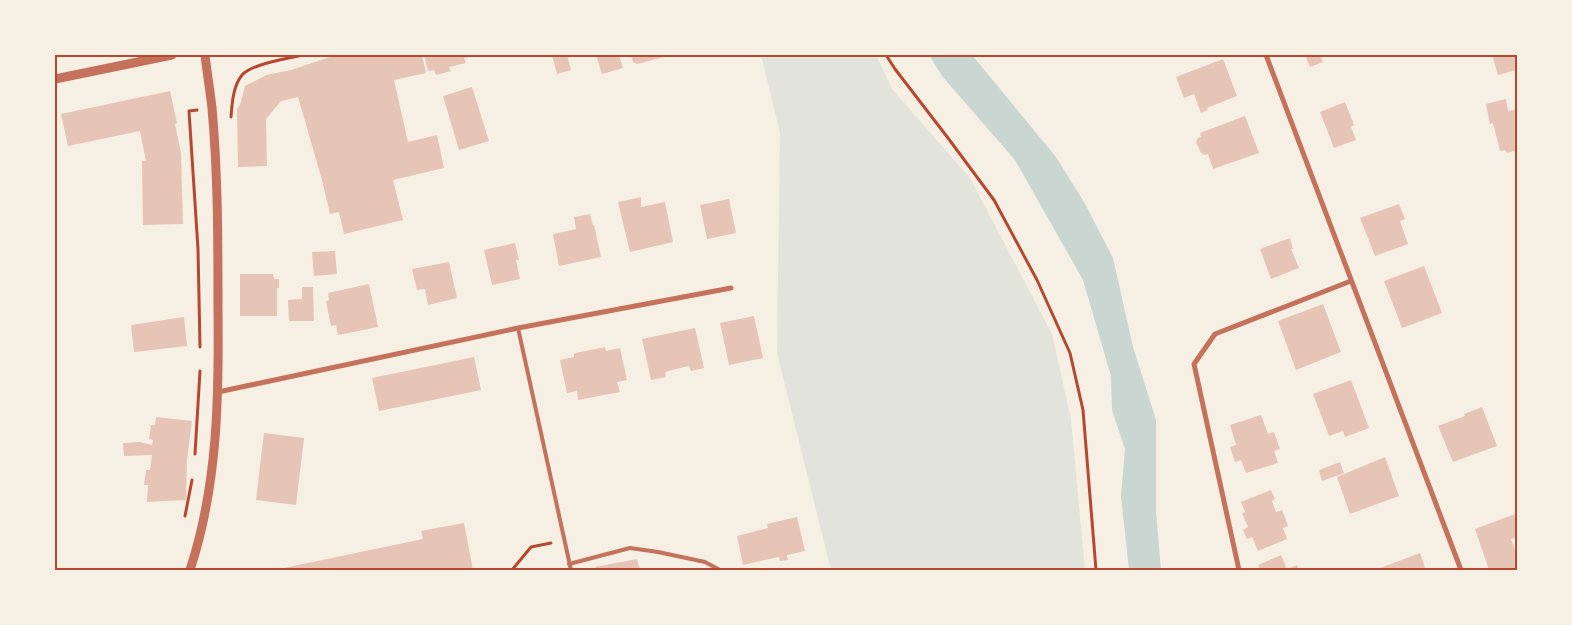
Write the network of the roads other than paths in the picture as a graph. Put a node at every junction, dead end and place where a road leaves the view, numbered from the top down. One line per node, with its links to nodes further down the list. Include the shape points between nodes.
1 (172, 55): 4 (street)
2 (205, 55): 9 (street, via 212,108 218,220)
3 (1266, 55): 6 (street)
4 (152, 57): 5 (street)
5 (55, 79)
6 (1351, 281): 14 (street, via 1215,334 1194,364); 15 (street)
7 (731, 288): 8 (street)
8 (518, 328): 9 (street); 10 (lane)
9 (218, 392): 11 (street, via 208,496)
10 (569, 564): 12 (lane); 13 (lane, via 630,548 705,562)
11 (190, 570)
12 (571, 570)
13 (720, 570)
14 (1240, 570)
15 (1461, 570)

